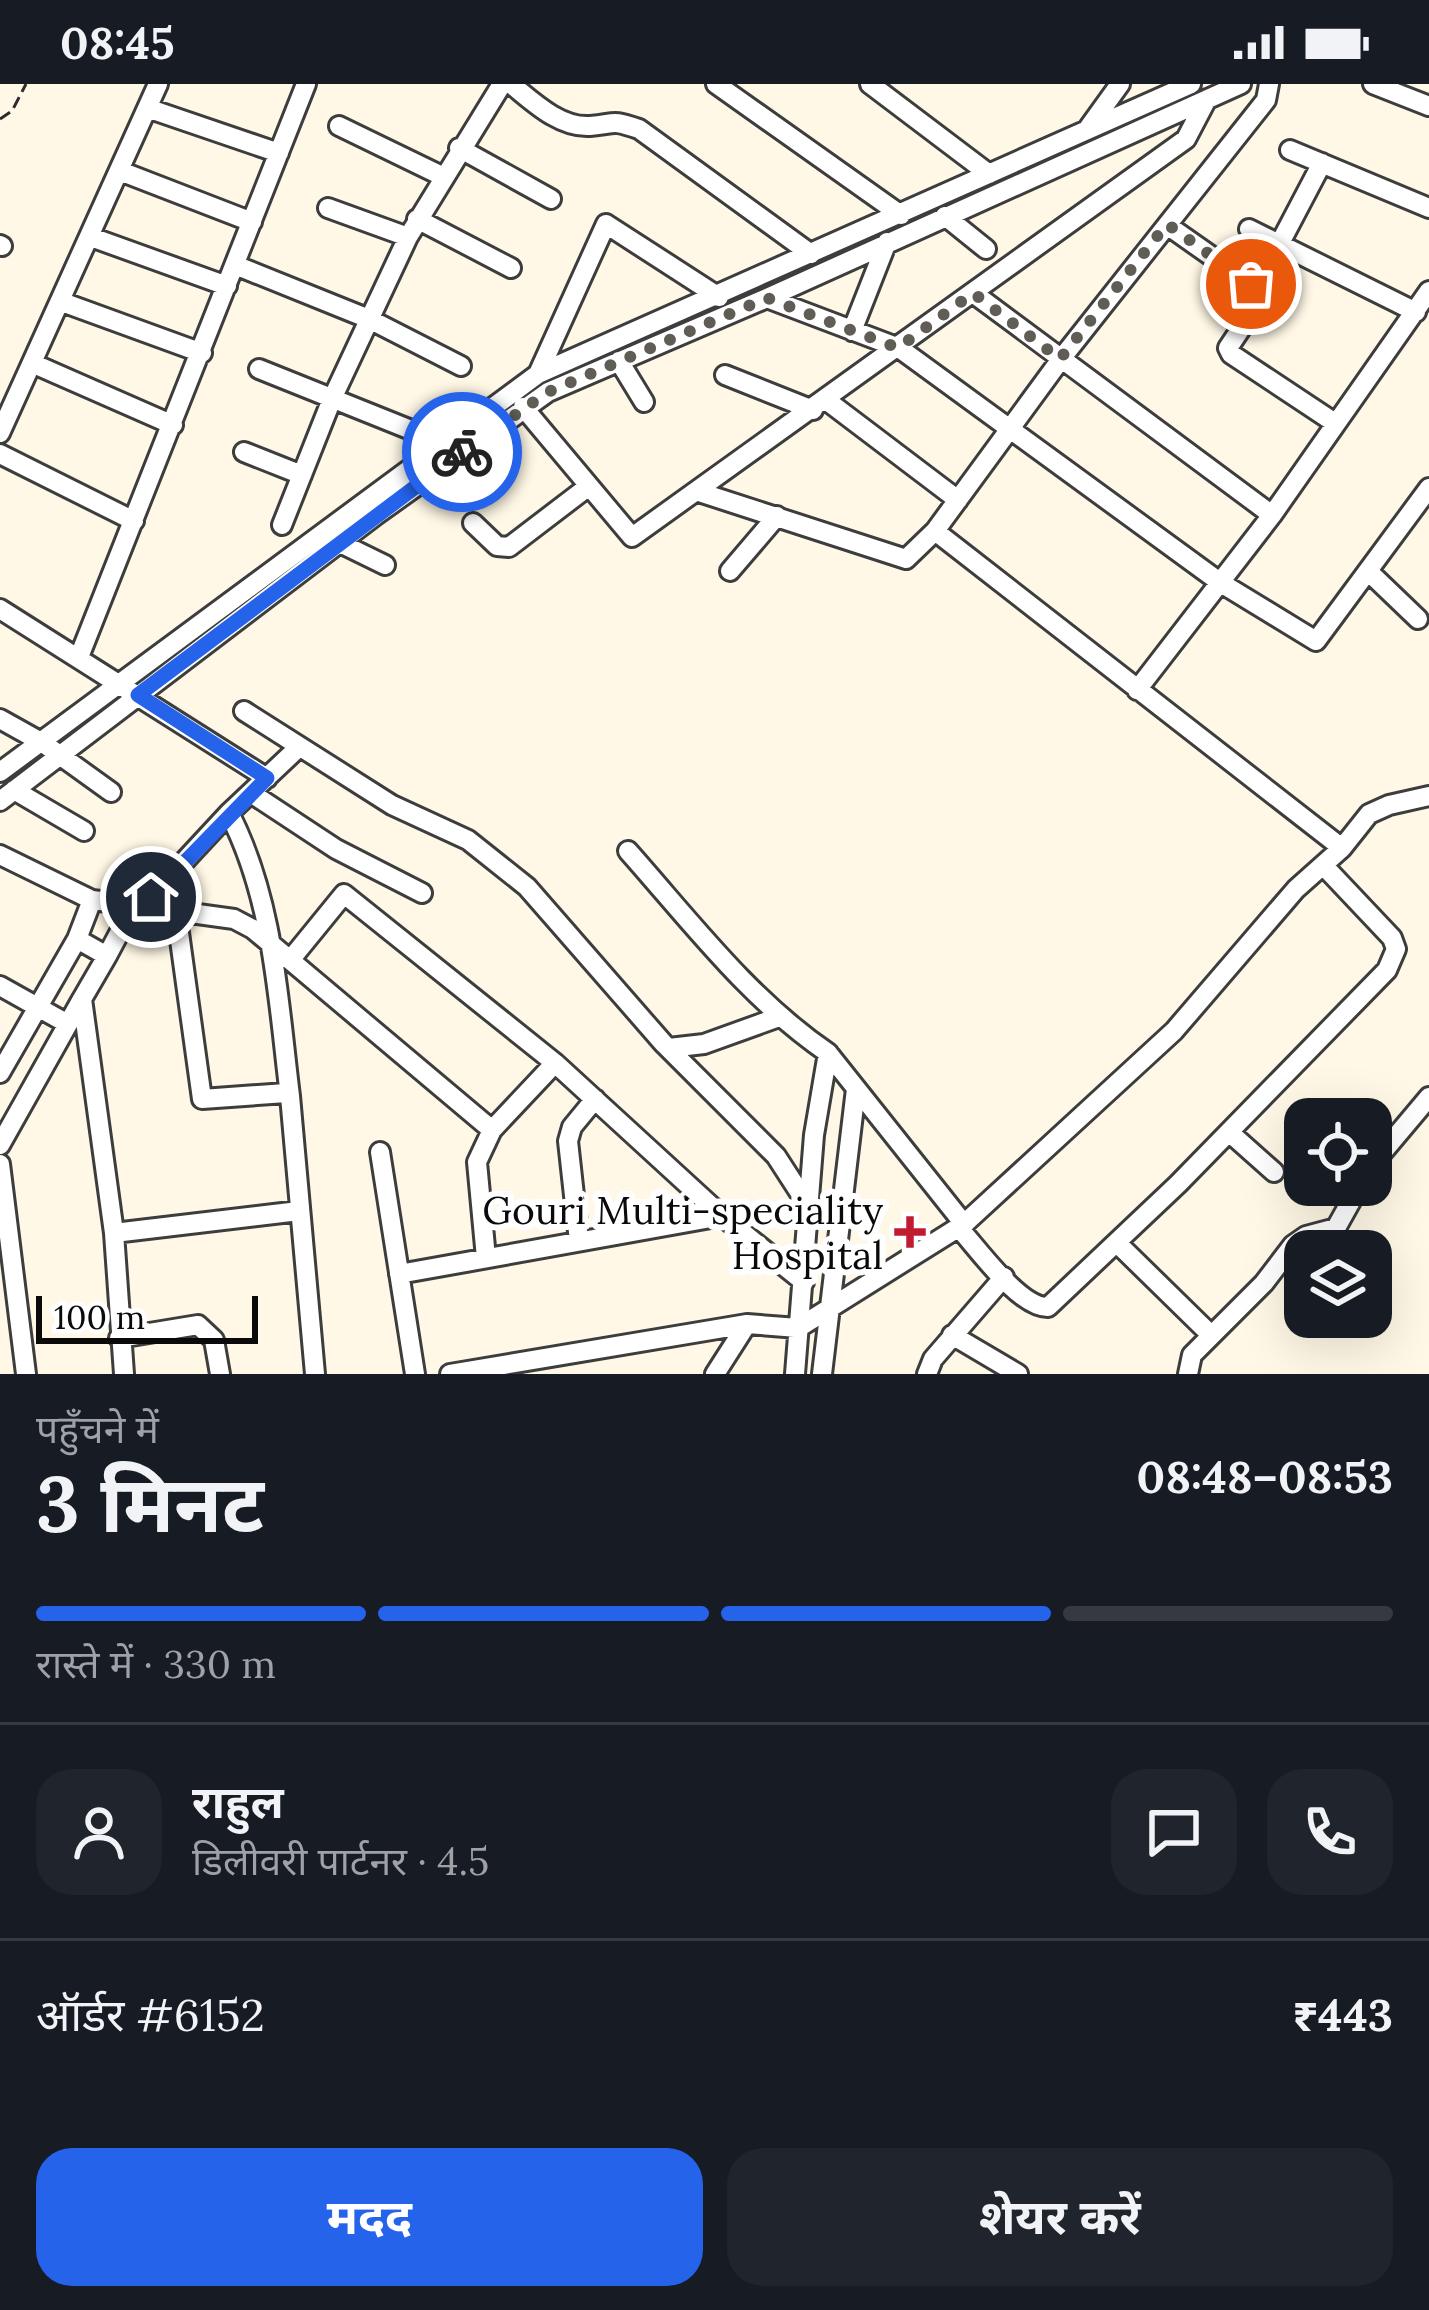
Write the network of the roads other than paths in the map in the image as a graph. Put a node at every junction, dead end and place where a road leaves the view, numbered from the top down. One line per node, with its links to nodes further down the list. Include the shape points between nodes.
1 (158, 84): 14 (street)
2 (306, 84): 19 (street)
3 (502, 84): 17 (street)
4 (512, 84): 37 (street, via 571,122 612,120 638,129)
5 (716, 84): 27 (street)
6 (870, 84): 22 (street)
7 (1120, 84): 16 (street)
8 (1191, 84): 16 (street)
9 (1241, 84): 13 (street)
10 (1269, 84): 30 (street, via 1266,100)
11 (1373, 84): 12 (street)
12 (1423, 97)
13 (1207, 99): 28 (street); 42 (street, via 1186,139)
14 (147, 109): 19 (street); 21 (street)
15 (339, 127): 23 (street)
16 (1086, 130): 22 (street)
17 (459, 148): 23 (street); 24 (street)
18 (1290, 150): 20 (street)
19 (279, 153): 29 (street)
20 (1322, 164): 26 (street); 35 (street)
21 (120, 171): 29 (street); 33 (street)
22 (989, 174): 27 (street)
23 (442, 176): 31 (street)
24 (551, 199)
25 (328, 208): 31 (street)
26 (1429, 208)
27 (901, 214): 37 (street)
28 (945, 216): 34 (street); 36 (street)
29 (252, 222): 38 (street)
30 (1167, 224): 35 (street, via 1251,284); 52 (street)
31 (412, 228): 39 (street); 48 (street)
32 (1249, 229): 35 (street)
33 (91, 237): 40 (street); 45 (street)
34 (887, 242): 44 (street); 49 (street)
35 (1279, 244): 46 (street)
36 (986, 249)
37 (811, 254): 43 (street)
38 (236, 265): 40 (street); 48 (street)
39 (511, 268)
40 (227, 286): 51 (street)
41 (1429, 291): 46 (street)
42 (973, 293): 50 (street); 52 (street)
43 (718, 297): 57 (street); 57 (street, via 606,224)
44 (767, 298): 49 (street); 53 (street)
45 (62, 302): 51 (street); 54 (street)
46 (1416, 312): 63 (street)
47 (1248, 318): 63 (street, via 1228,348 1232,354)
48 (369, 319): 55 (street); 59 (street)
49 (852, 331): 50 (street)
50 (898, 348): 61 (street); 65 (street)
51 (202, 353): 64 (street)
52 (1060, 359): 65 (street); 75 (street)
53 (619, 361): 60 (street); 62 (street)
54 (34, 364): 64 (street); 66 (street)
55 (461, 366)
56 (259, 369): 59 (street)
57 (538, 374): 67 (street)
58 (725, 375): 61 (street)
59 (332, 399): 67 (street); 70 (street)
60 (644, 402)
61 (819, 405): 73 (street); 74 (street)
62 (523, 407): 71 (street); 81 (street)
63 (1335, 423): 75 (street)
64 (173, 424): 77 (street)
65 (1010, 429): 74 (street); 85 (street)
66 (0, 433)
67 (441, 442): 89 (street)
68 (244, 452): 70 (street)
69 (0, 454): 77 (street)
70 (302, 475): 79 (street)
71 (589, 486): 73 (street, via 632,537); 78 (street, via 509,547)
72 (1429, 488): 84 (street)
73 (699, 492): 76 (street)
74 (958, 500): 80 (street)
75 (1272, 515): 85 (street)
76 (777, 516): 80 (street, via 906,559); 83 (street)
77 (134, 521): 88 (street)
78 (473, 523)
79 (282, 525)
80 (935, 532): 90 (street)
81 (340, 543): 82 (street); 89 (street)
82 (385, 565)
83 (730, 571)
84 (1369, 572): 85 (street, via 1316,641); 87 (street)
85 (1221, 584): 90 (street)
86 (0, 609): 88 (street)
87 (1425, 619)
88 (79, 657): 89 (street)
89 (130, 690): 93 (street); 95 (street); 97 (street)
90 (1137, 690): 104 (street)
91 (244, 710): 94 (street)
92 (0, 719): 93 (street)
93 (43, 743): 95 (street); 96 (street)
94 (298, 748): 97 (street); 121 (street, via 469,840 527,887)
95 (58, 757): 98 (street); 100 (street)
96 (0, 772)
97 (267, 778): 99 (street)
98 (111, 792)
99 (251, 793): 102 (street); 108 (street, via 336,850)
100 (7, 795): 103 (street)
101 (1429, 796): 104 (street, via 1369,814)
102 (229, 813): 110 (street); 113 (street, via 250,853)
103 (83, 831)
104 (1342, 848): 107 (street)
105 (628, 851): 119 (street)
106 (0, 854): 109 (street)
107 (1323, 865): 130 (street, via 1392,938 1394,958); 140 (street, via 1174,1031)
108 (422, 893)
109 (92, 900): 110 (street); 112 (street)
110 (142, 901): 111 (street); 114 (street)
111 (176, 911): 113 (street, via 234,919); 126 (street, via 202,1099)
112 (76, 939): 114 (street); 118 (street)
113 (271, 943): 115 (street); 126 (street)
114 (106, 956): 117 (street)
115 (291, 959): 123 (street, via 344,894); 129 (street)
116 (0, 986): 118 (street)
117 (82, 999): 120 (street); 141 (street)
118 (37, 1006): 120 (street); 124 (street)
119 (779, 1017): 121 (street); 122 (street)
120 (68, 1024): 132 (street)
121 (669, 1048): 137 (street, via 776,1156)
122 (828, 1053): 125 (street); 137 (street)
123 (555, 1064): 128 (street); 129 (street)
124 (1, 1071)
125 (856, 1089): 140 (street); 148 (street)
126 (290, 1096): 138 (street)
127 (1429, 1097): 131 (street)
128 (595, 1100): 139 (street); 142 (street, via 568,1141)
129 (492, 1130): 144 (street, via 476,1178)
130 (1229, 1132): 135 (street); 143 (street)
131 (1392, 1141)
132 (0, 1145)
133 (380, 1152): 145 (street)
134 (0, 1164): 155 (street)
135 (1274, 1172)
136 (1348, 1206): 152 (street, via 1336,1228 1293,1245)
137 (809, 1207): 147 (street)
138 (299, 1211): 141 (street); 158 (street)
139 (722, 1216): 142 (street); 147 (street)
140 (961, 1226): 146 (street); 148 (street)
141 (114, 1233): 153 (street)
142 (580, 1241): 144 (street)
143 (1117, 1244): 146 (street, via 1048,1306 1032,1304); 152 (street)
144 (486, 1258): 145 (street)
145 (399, 1274): 159 (street)
146 (1004, 1276): 151 (street)
147 (804, 1282): 150 (street)
148 (830, 1306): 150 (street); 162 (street)
149 (747, 1324): 150 (street); 154 (street); 160 (street)
150 (799, 1328): 161 (street)
151 (952, 1335): 163 (street); 164 (street)
152 (1211, 1335): 165 (street, via 1192,1355)
153 (119, 1338): 156 (street); 157 (street, via 198,1325 214,1340)
154 (459, 1373)
155 (26, 1374)
156 (124, 1374)
157 (220, 1374)
158 (315, 1374)
159 (416, 1374)
160 (715, 1374)
161 (795, 1374)
162 (822, 1374)
163 (927, 1374)
164 (1018, 1374)
165 (1188, 1374)

